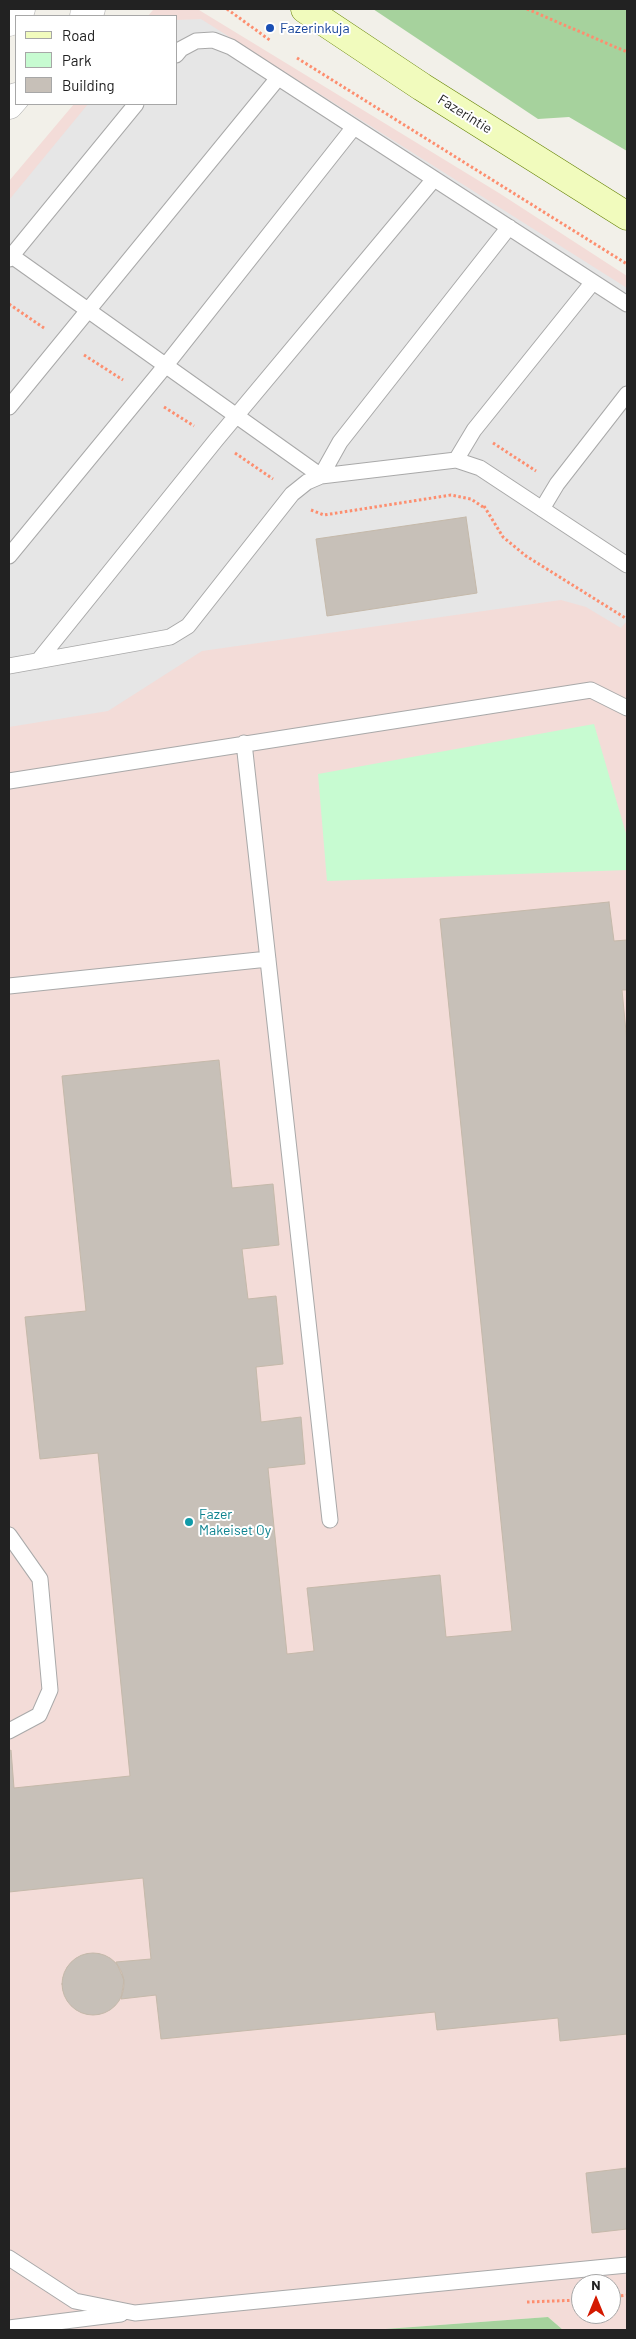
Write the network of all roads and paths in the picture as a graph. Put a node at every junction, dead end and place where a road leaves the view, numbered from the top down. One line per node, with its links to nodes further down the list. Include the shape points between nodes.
1 (227, 9): 4 (path)
2 (305, 9): 12 (main road, Fazerintie, via 422,88)
3 (527, 9): 5 (path)
4 (277, 45)
5 (627, 52)
6 (178, 53): 8 (lane, via 196,41 213,40 231,47)
7 (294, 56): 15 (path)
8 (278, 78): 10 (lane); 18 (lane)
9 (135, 105): 14 (lane)
10 (354, 127): 11 (lane); 19 (lane)
11 (434, 179): 13 (lane); 22 (lane)
12 (627, 216)
13 (509, 228): 16 (lane); 24 (lane, via 340,442)
14 (10, 256): 18 (lane)
15 (627, 264)
16 (593, 282): 17 (lane); 23 (lane, via 474,430)
17 (627, 304)
18 (88, 310): 19 (lane); 21 (lane)
19 (166, 365): 22 (lane); 27 (lane)
20 (627, 394): 26 (lane, via 557,484)
21 (9, 408)
22 (237, 416): 24 (lane); 30 (lane)
23 (456, 460): 24 (lane); 25 (lane, via 480,468)
24 (321, 476): 30 (lane, via 292,494 188,626 170,637)
25 (501, 481): 26 (lane); 29 (path, via 483,507 503,537 526,556)
26 (542, 509): 28 (lane)
27 (9, 556)
28 (626, 561)
29 (627, 619)
30 (38, 661): 31 (lane)
31 (9, 666)
32 (627, 708): 33 (lane, via 591,690)
33 (244, 743): 34 (lane); 35 (lane)
34 (9, 781)
35 (268, 959): 36 (lane); 37 (lane)
36 (9, 986)
37 (330, 1520)
38 (9, 1535): 39 (lane, via 40,1579 50,1690 39,1715)
39 (9, 1731)
40 (9, 2258): 42 (lane, via 75,2301)
41 (627, 2265): 42 (lane)
42 (135, 2312): 43 (lane)
43 (9, 2328)

